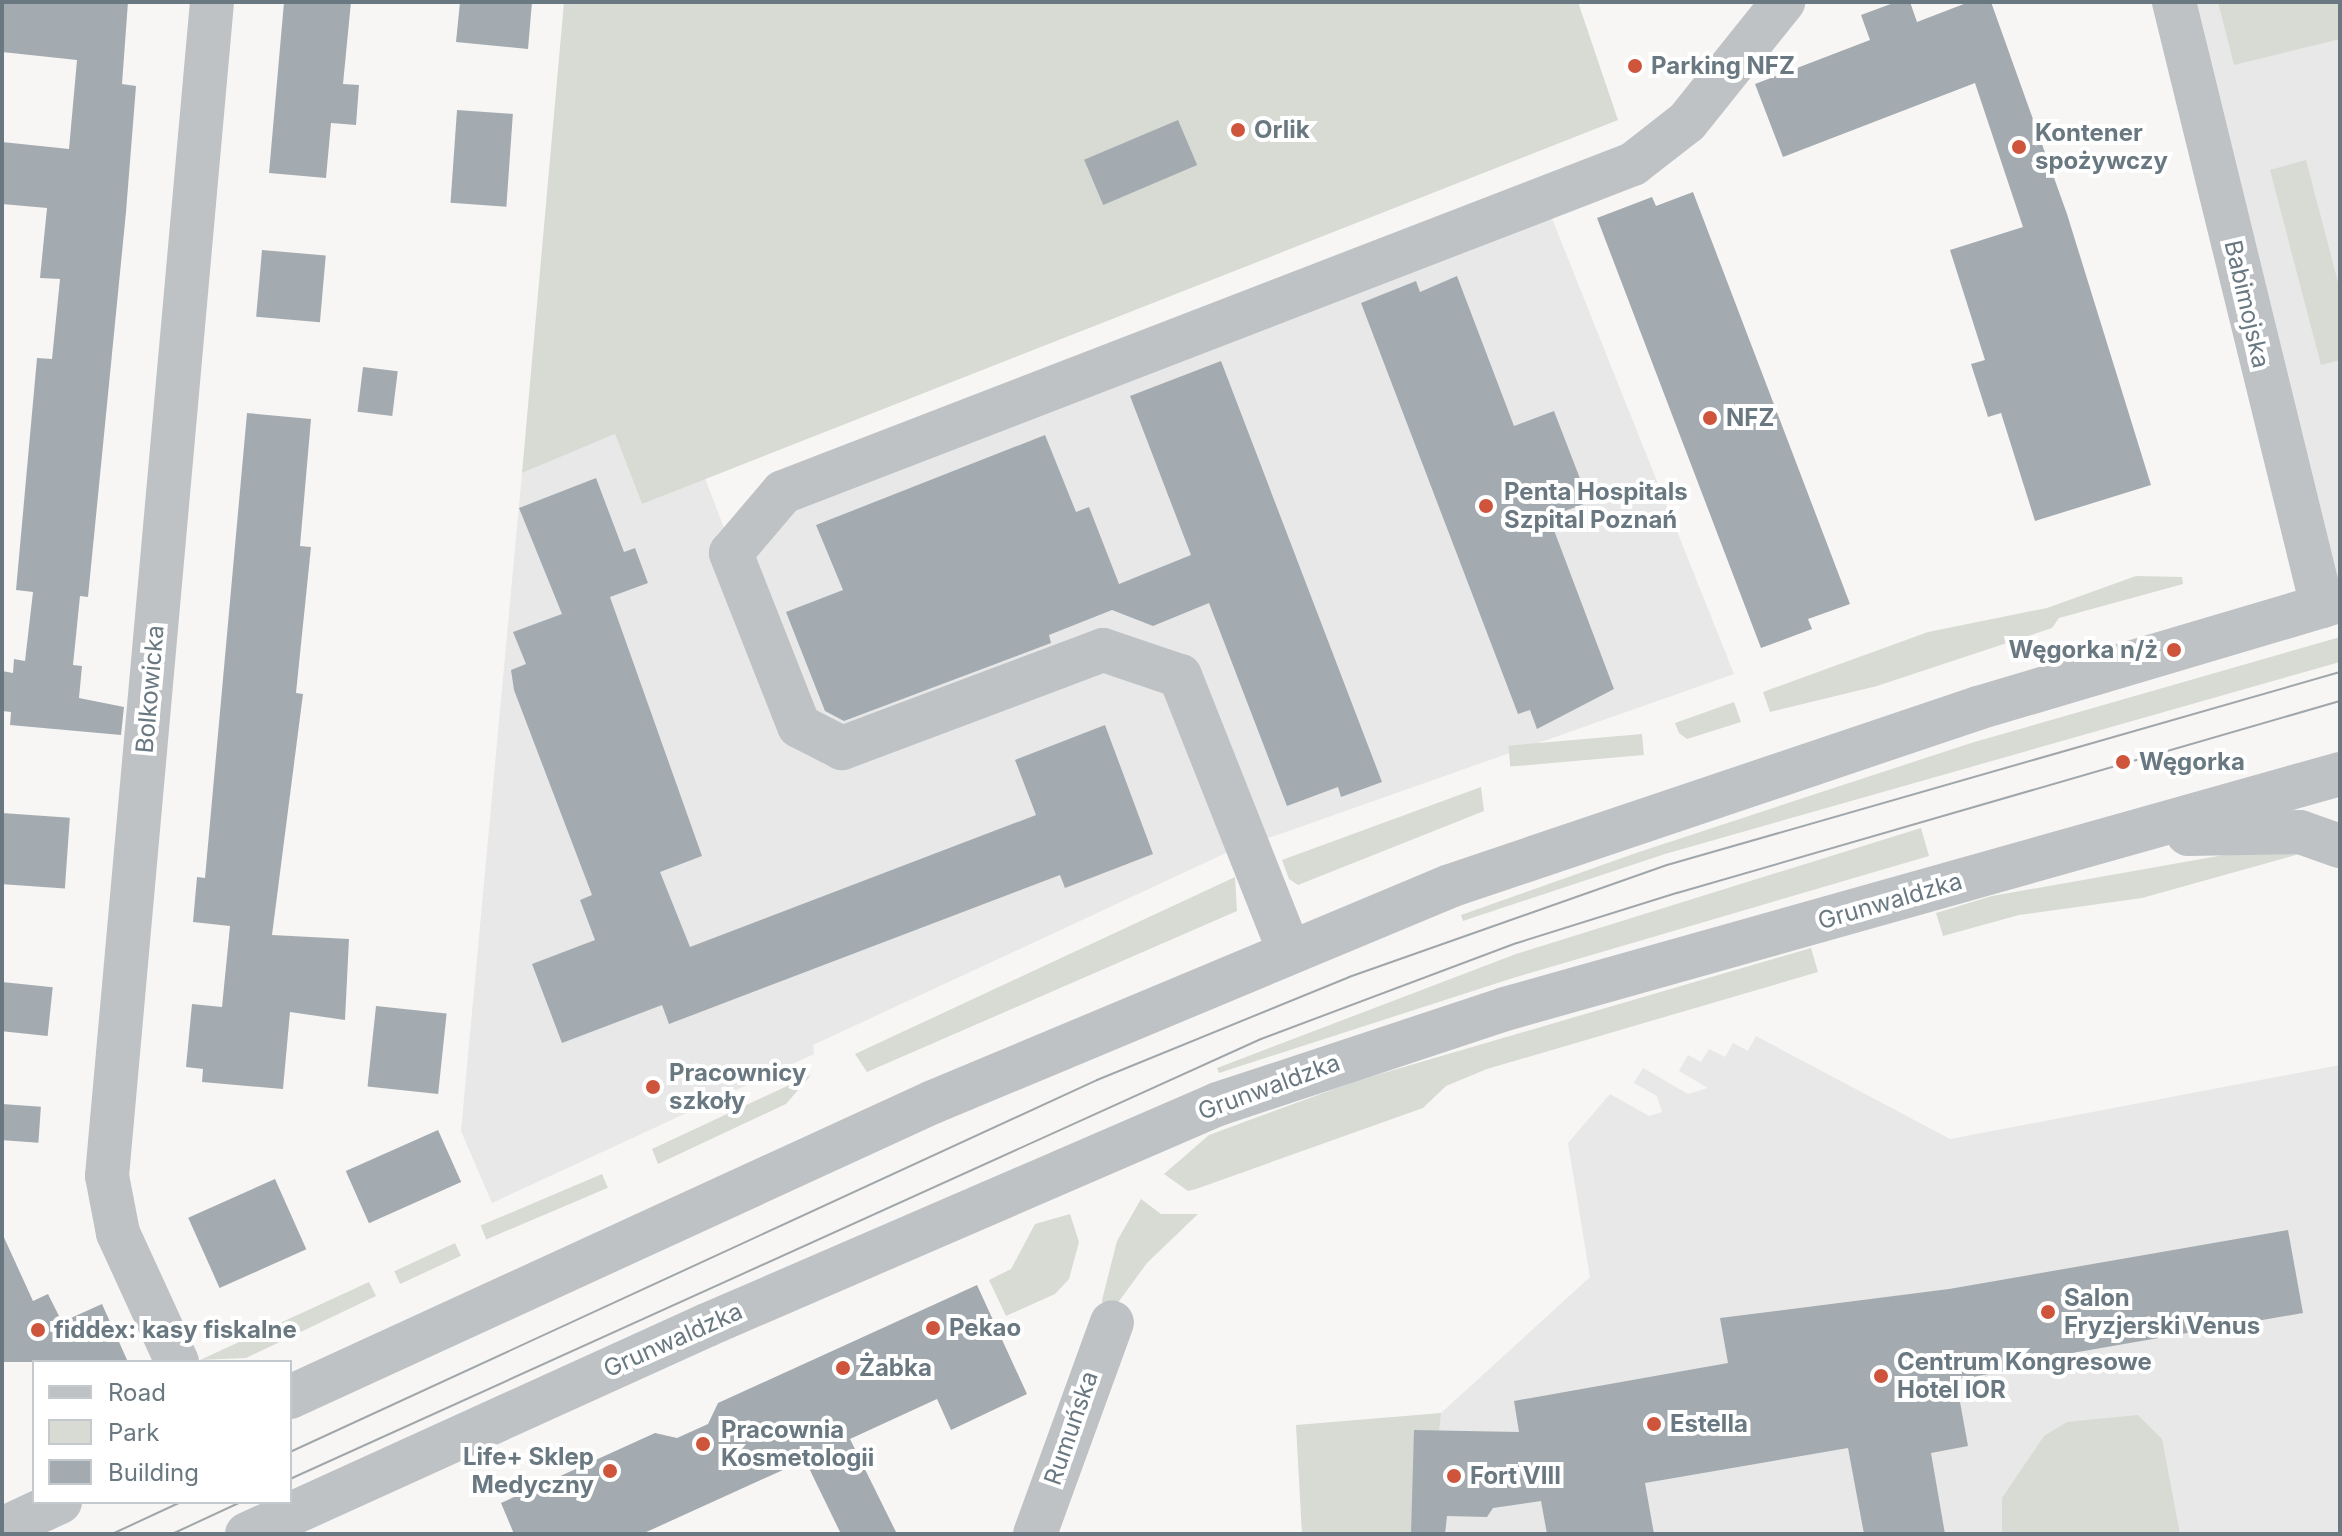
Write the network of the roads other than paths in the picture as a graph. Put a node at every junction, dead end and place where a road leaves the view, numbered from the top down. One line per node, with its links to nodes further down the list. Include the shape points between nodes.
1 (212, 2): 10 (street, Bolkowicka, via 107,1176 118,1233)
2 (1783, 2): 8 (street, via 1687,122 1633,164 783,492 731,553 799,726 842,748 1103,650 1180,676)
3 (2174, 2): 4 (street, Babimojska)
4 (2331, 603): 8 (street, via 1778,772 1450,886)
5 (2340, 774): 6 (street, Grunwaldzka)
6 (2159, 824): 7 (street, via 2200,838 2300,832); 14 (street, Grunwaldzka, via 1505,1009 1218,1104 721,1318)
7 (2340, 846)
8 (1289, 951): 11 (street, via 933,1102)
9 (1112, 1323): 15 (street, Rumuńska)
10 (176, 1360)
11 (292, 1396)
12 (56, 1504): 13 (street)
13 (2, 1529)
14 (247, 1534)
15 (1035, 1534)

